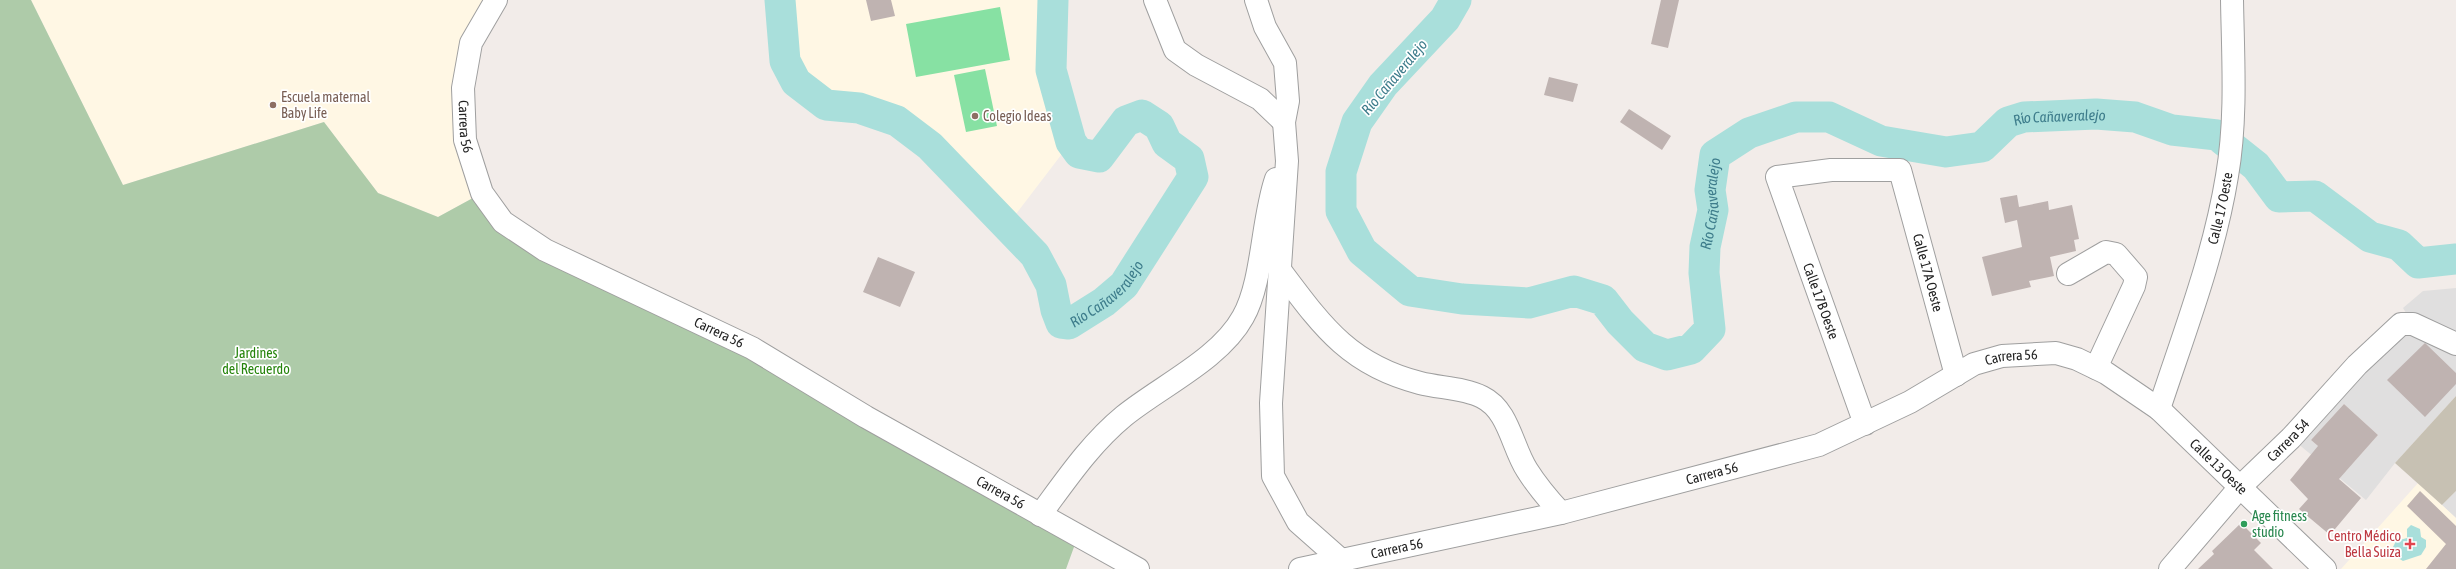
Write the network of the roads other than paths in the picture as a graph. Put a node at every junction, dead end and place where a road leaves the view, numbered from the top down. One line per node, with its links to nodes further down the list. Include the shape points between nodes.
1 (496, 0): 17 (street, Carrera 56, via 471,43 463,88 465,140 482,193 503,222 545,250 752,348 866,417)
2 (1155, 0): 5 (street, via 1175,50 1196,65 1260,98)
3 (1256, 0): 5 (street, via 1265,27 1285,63 1288,101)
4 (2232, 0): 13 (street, Calle 17 Oeste, via 2233,112 2228,176 2203,275)
5 (1284, 122): 6 (street)
6 (1287, 161): 8 (street); 17 (street, via 1279,169 1272,189 1254,288 1243,317 1229,336 1187,372 1124,416 1084,455)
7 (1777, 177): 12 (street, Calle 17A Oeste, via 1831,170 1900,170); 14 (street, Calle 17B Oeste)
8 (1280, 270): 16 (street, via 1322,326 1354,355 1385,373 1420,384 1482,397 1497,408 1526,469); 18 (street, via 1271,403 1272,476 1298,522)
9 (2068, 274): 11 (street, via 2106,252 2116,254 2136,277)
10 (2456, 344): 15 (street, Carrera 54, via 2413,324 2401,324)
11 (2101, 371): 12 (street, Carrera 56, via 2056,353 2002,356 1974,364); 13 (street, Calle 13 Oeste)
12 (1956, 375): 14 (street, Carrera 56)
13 (2159, 409): 15 (street, Calle 13 Oeste)
14 (1865, 424): 16 (street, Carrera 56, via 1819,445)
15 (2241, 486): 21 (street, Carrera 54); 22 (street, Calle 13 Oeste)
16 (1561, 513): 18 (street, Carrera 56)
17 (1040, 515): 19 (street, Carrera 56)
18 (1341, 560): 20 (street, Carrera 56)
19 (1138, 569)
20 (1300, 569)
21 (2170, 569)
22 (2325, 569)

